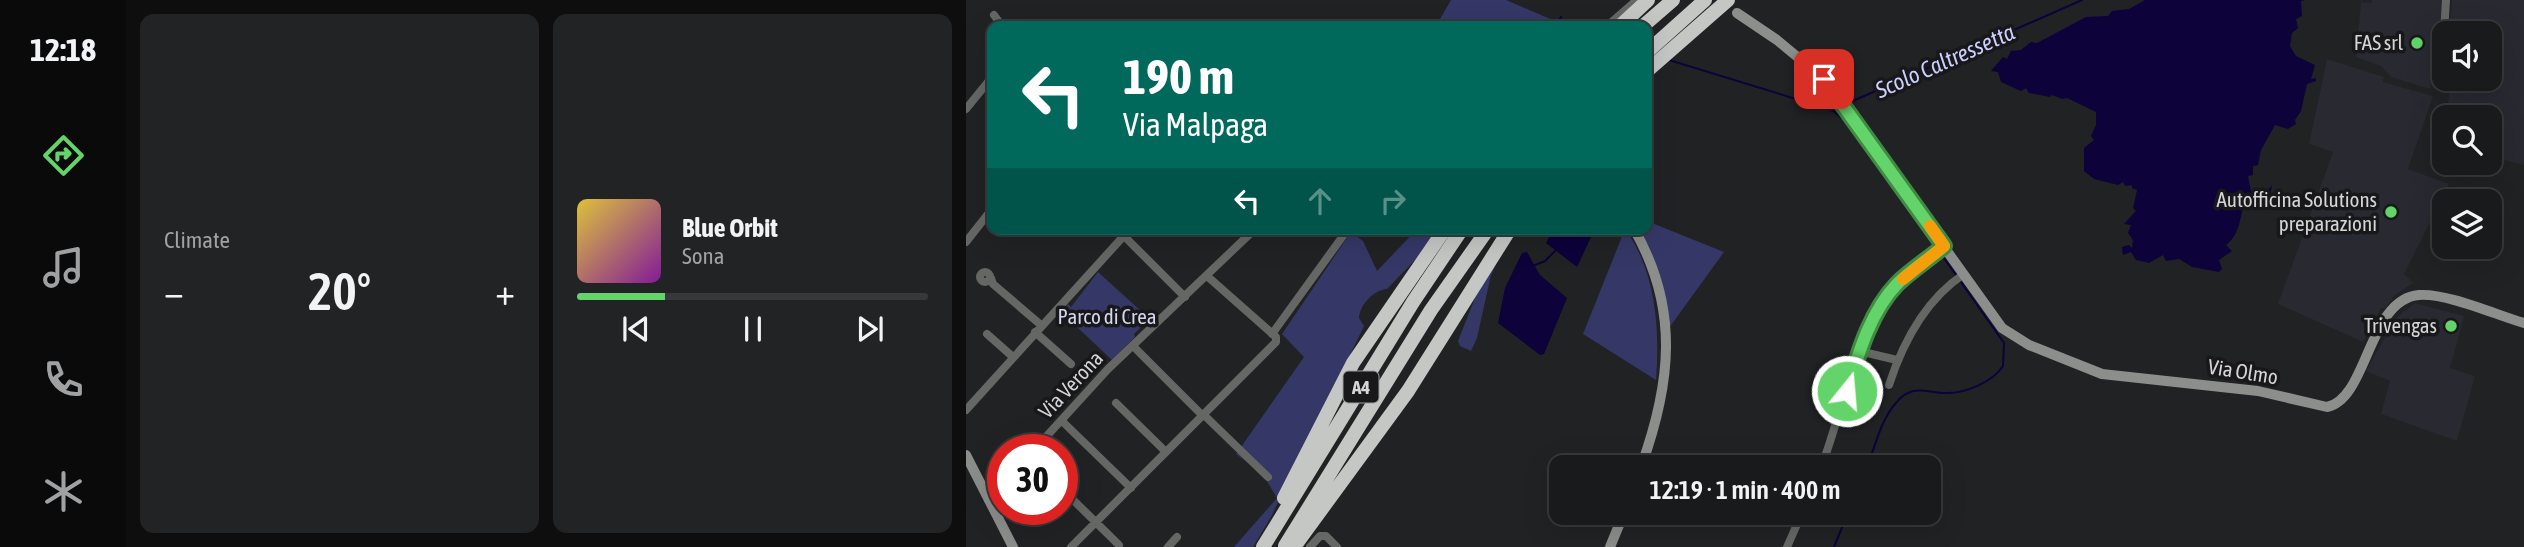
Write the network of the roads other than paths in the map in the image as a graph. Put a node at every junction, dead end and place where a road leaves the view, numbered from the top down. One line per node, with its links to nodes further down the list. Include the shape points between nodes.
1 (1637, 0): 10 (street)
2 (1648, 0): 11 (highway)
3 (1673, 0): 12 (highway)
4 (1705, 0): 14 (highway)
5 (1728, 0): 14 (highway)
6 (2446, 0): 13 (street)
7 (1737, 13): 29 (street, Via Olmo, via 1808,63 1839,99)
8 (994, 15): 9 (street)
9 (998, 21)
10 (1617, 21)
11 (1619, 21)
12 (1649, 21)
13 (2445, 21)
14 (1671, 38): 15 (highway)
15 (1652, 59)
16 (987, 83): 17 (street)
17 (966, 109)
18 (987, 215): 28 (street)
19 (1125, 235): 35 (street)
20 (1129, 235): 33 (street)
21 (1249, 235): 30 (street, Via Verona)
22 (1344, 235): 37 (street)
23 (1440, 235): 66 (highway, via 1353,363)
24 (1458, 235): 66 (highway, A4)
25 (1484, 235): 67 (highway, A4, via 1431,310)
26 (1506, 235): 68 (highway, via 1408,391)
27 (1636, 235): 50 (street, via 1659,285 1667,334 1663,388)
28 (966, 242)
29 (1940, 249): 31 (street, Via Olmo); 39 (street, via 1897,284)
30 (1207, 276): 33 (street, Via Verona); 37 (street)
31 (1960, 276): 34 (street, Via Olmo, via 2007,332 2095,373 2258,391 2317,407 2332,406 2344,397 2386,317 2406,298 2434,296); 41 (street, via 1918,321)
32 (990, 282): 35 (street)
33 (1185, 297): 38 (street, Via Verona)
34 (2524, 323)
35 (1038, 329): 40 (street); 42 (street)
36 (987, 334): 40 (street)
37 (1272, 334): 46 (street, via 1276,341 1272,347)
38 (1133, 346): 46 (street); 48 (street, Via Verona)
39 (1859, 351): 41 (street); 51 (street)
40 (1013, 357): 45 (street)
41 (1897, 360): 43 (street)
42 (1071, 364)
43 (1889, 385)
44 (1116, 403): 49 (street)
45 (966, 410)
46 (1203, 415): 49 (street); 53 (street)
47 (1065, 425): 54 (street)
48 (1049, 434)
49 (1166, 452): 54 (street)
50 (1644, 455)
51 (1825, 455)
52 (967, 461): 55 (street)
53 (1269, 477)
54 (1131, 488): 57 (street)
55 (987, 498)
56 (1078, 505): 57 (street)
57 (1096, 522): 62 (street); 64 (street)
58 (1001, 525): 63 (street)
59 (1618, 525): 71 (street)
60 (1797, 525): 72 (street)
61 (1177, 537): 65 (street)
62 (1119, 545)
63 (1012, 547)
64 (1071, 547)
65 (1168, 547)
66 (1261, 547)
67 (1284, 547)
68 (1294, 547)
69 (1310, 547): 70 (street, via 1326,536)
70 (1337, 547)
71 (1610, 547)
72 (1787, 547)

